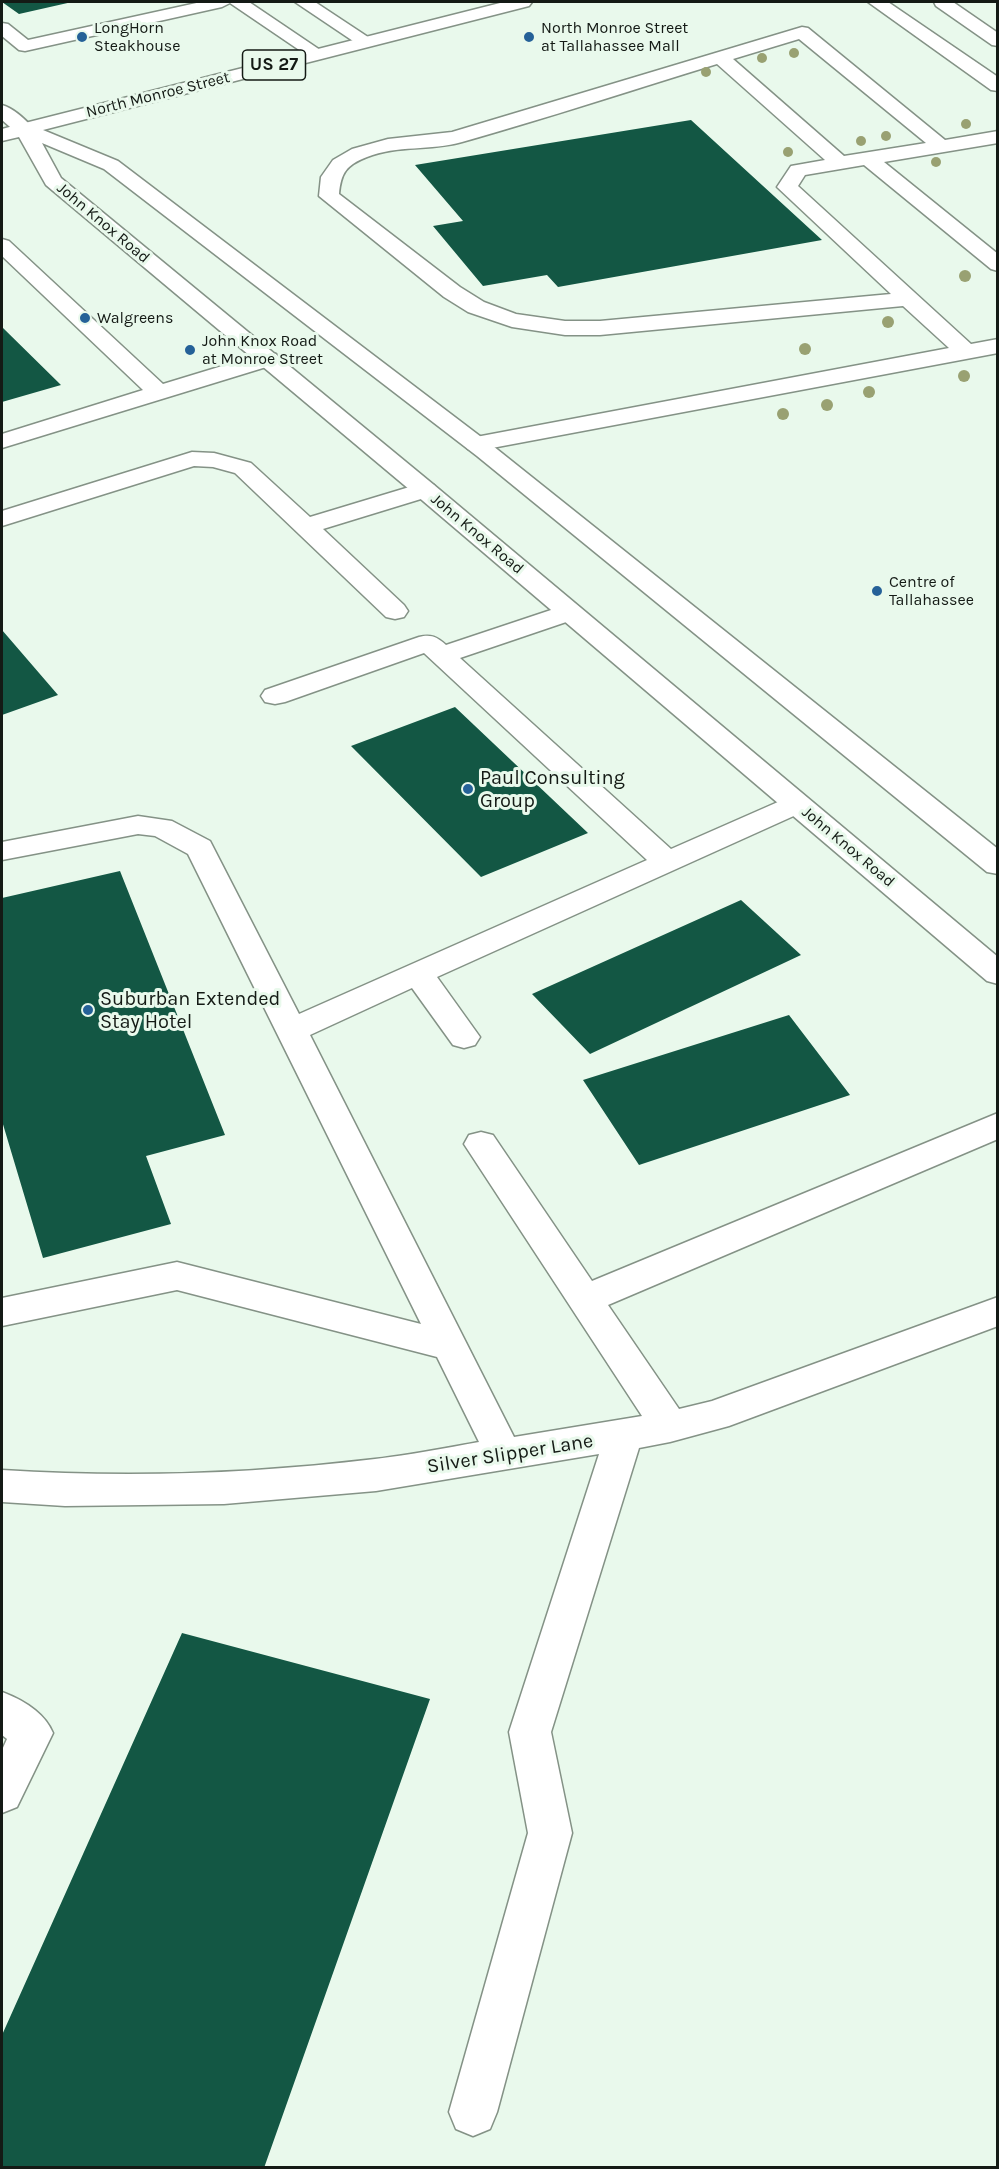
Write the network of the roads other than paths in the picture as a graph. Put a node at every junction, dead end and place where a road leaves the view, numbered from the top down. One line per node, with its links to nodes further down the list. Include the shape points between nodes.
1 (222, 2): 7 (main road, via 24,46)
2 (238, 2): 10 (main road)
3 (304, 2): 9 (main road)
4 (524, 2): 9 (main road, North Monroe Street / US 27)
5 (878, 2): 12 (main road)
6 (942, 2): 8 (main road)
7 (2, 28)
8 (998, 41)
9 (365, 42): 10 (main road, North Monroe Street / US 27)
10 (317, 54): 14 (main road, North Monroe Street / US 27)
11 (721, 58): 17 (main road, via 802,32); 19 (main road); 22 (main road, via 454,138 388,145 359,153 340,164 331,177 329,196 452,292 476,307 512,320 565,328 600,328)
12 (998, 86)
13 (2, 111): 14 (main road)
14 (24, 129): 15 (main road, North Monroe Street / US 27); 25 (main road, John Knox Road, via 53,181); 28 (main road, via 111,165)
15 (2, 135)
16 (998, 137): 17 (main road)
17 (941, 146): 18 (main road)
18 (868, 158): 19 (main road); 21 (main road)
19 (840, 163): 22 (main road, via 798,170 787,187)
20 (2, 244): 26 (main road)
21 (998, 265)
22 (909, 299): 24 (main road)
23 (998, 346): 24 (main road)
24 (966, 352): 28 (main road)
25 (268, 359): 26 (main road); 29 (main road, John Knox Road)
26 (159, 393): 27 (main road)
27 (2, 441)
28 (476, 444): 39 (main road)
29 (425, 490): 31 (main road); 33 (main road, John Knox Road)
30 (2, 519): 31 (main road, via 192,459 243,468)
31 (305, 527): 32 (main road)
32 (395, 610)
33 (569, 612): 34 (main road); 36 (main road, John Knox Road)
34 (442, 656): 35 (main road, via 428,643); 38 (main road)
35 (275, 696)
36 (796, 804): 38 (main road); 41 (main road, John Knox Road)
37 (2, 850): 42 (main road, via 138,825 162,827 200,848)
38 (667, 862): 40 (main road)
39 (998, 865)
40 (418, 973): 42 (main road); 43 (main road)
41 (998, 974)
42 (291, 1030): 49 (main road)
43 (464, 1037)
44 (998, 1125): 46 (main road)
45 (482, 1144): 46 (main road)
46 (584, 1300): 50 (main road)
47 (998, 1311): 50 (main road, Silver Slipper Lane, via 716,1415)
48 (2, 1312): 49 (main road, via 177,1276)
49 (449, 1346): 52 (main road)
50 (670, 1427): 51 (main road, Silver Slipper Lane)
51 (624, 1435): 52 (main road, Silver Slipper Lane); 56 (main road, via 530,1732 550,1833)
52 (504, 1454): 53 (main road, Silver Slipper Lane, via 376,1475 224,1488 65,1490)
53 (2, 1486)
54 (2, 1711): 55 (main road, via 32,1733)
55 (2, 1793)
56 (473, 2112)

